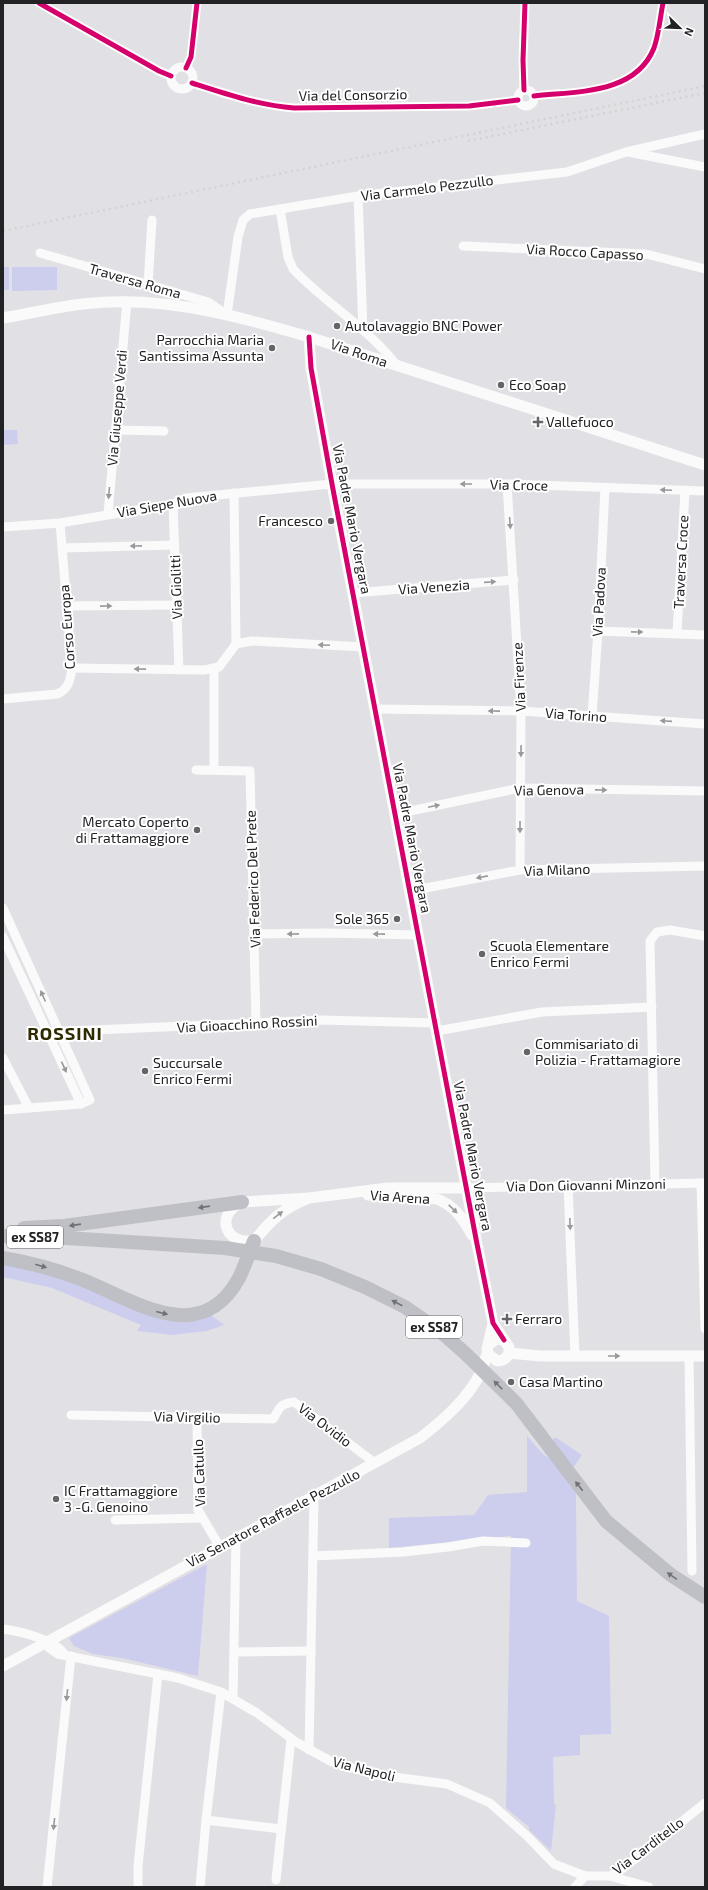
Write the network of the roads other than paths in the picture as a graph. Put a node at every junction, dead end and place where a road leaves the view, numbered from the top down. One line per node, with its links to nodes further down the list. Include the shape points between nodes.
1 (39, 3): 6 (street)
2 (198, 3): 5 (street, via 191,57)
3 (525, 3): 8 (street, via 522,60)
4 (663, 3): 9 (street, via 653,49 640,69 630,78 603,88)
5 (186, 68): 6 (street, via 178,68); 7 (street, via 192,72)
6 (171, 76): 7 (street, via 174,86 180,89 187,88)
7 (192, 83): 10 (street, Via del Consorzio, via 241,99 276,107 294,108 469,106)
8 (524, 90): 9 (street, via 529,90); 10 (street, via 519,92)
9 (534, 96): 10 (street, via 532,103 527,106 521,105)
10 (518, 100)
11 (705, 134): 12 (street, Via Carmelo Pezzullo)
12 (626, 152): 13 (street); 14 (street, Via Carmelo Pezzullo, via 567,172)
13 (705, 168)
14 (358, 196): 15 (street, Via Carmelo Pezzullo); 24 (street)
15 (280, 209): 22 (street, Via Carmelo Pezzullo, via 250,214 242,220); 24 (street, via 288,257 293,269)
16 (152, 220): 20 (street)
17 (463, 246): 19 (street, Via Rocco Capasso, via 646,254)
18 (40, 253): 20 (street, Traversa Roma)
19 (705, 269)
20 (148, 285): 22 (street, Traversa Roma, via 208,302)
21 (127, 301): 22 (street, Via Roma, via 163,304); 23 (street, Via Roma, via 86,304); 27 (street, Via Giuseppe Verdi)
22 (227, 315): 25 (street, Via Roma)
23 (3, 318)
24 (363, 330): 26 (street)
25 (309, 337): 26 (street, Via Roma); 30 (street, Via Padre Mario Vergara, via 311,368)
26 (398, 367): 29 (street, Via Roma)
27 (115, 430): 28 (street); 37 (street, Via Giuseppe Verdi, one-way to 37)
28 (164, 431)
29 (705, 465)
30 (332, 484): 31 (street, Via Croce, one-way to 30); 35 (street, Via Siepe Nuova); 43 (street, Via Padre Mario Vergara)
31 (507, 484): 32 (street, Via Croce); 42 (street, Via Firenze, one-way to 42)
32 (604, 488): 33 (street, Via Croce, one-way to 32); 46 (street, Via Padova)
33 (686, 491): 34 (street, Via Croce); 47 (street, Traversa Croce)
34 (705, 491)
35 (234, 493): 36 (street, Via Siepe Nuova, via 186,498); 49 (street)
36 (173, 504): 37 (street, Via Siepe Nuova); 40 (street, Via Giolitti)
37 (108, 514): 38 (street, Via Siepe Nuova)
38 (60, 523): 39 (street, Via Siepe Nuova); 41 (street, Corso Europa)
39 (3, 527)
40 (175, 545): 41 (street, one-way to 41); 44 (street, Via Giolitti)
41 (62, 548): 45 (street, Corso Europa)
42 (514, 580): 43 (street, Via Venezia, one-way to 42); 56 (street, Via Firenze)
43 (353, 592): 50 (street, Via Padre Mario Vergara)
44 (177, 605): 45 (street, one-way to 44); 53 (street, Via Giolitti)
45 (67, 606): 51 (street, Corso Europa)
46 (598, 631): 47 (street, one-way to 47); 57 (street, Via Padova)
47 (677, 633): 48 (street)
48 (705, 635)
49 (236, 644): 50 (street, one-way to 49, via 252,641); 52 (street, via 219,667)
50 (363, 647): 55 (street, Via Padre Mario Vergara)
51 (72, 668): 53 (street, one-way to 51); 54 (street, Corso Europa, via 64,691 57,694)
52 (214, 668): 53 (street); 60 (street)
53 (179, 670)
54 (3, 699)
55 (376, 709): 56 (street, Via Torino, one-way to 55); 63 (street, Via Padre Mario Vergara)
56 (521, 711): 57 (street, Via Torino); 61 (street, Via Firenze, one-way to 61)
57 (592, 716): 58 (street, Via Torino, one-way to 57)
58 (705, 724)
59 (196, 770): 60 (street)
60 (214, 770): 68 (street, Via Federico Del Prete, via 250,771)
61 (520, 788): 62 (street, Via Genova, one-way to 62); 63 (street, Via Genova, one-way to 61); 65 (street, Via Firenze, one-way to 65)
62 (705, 791)
63 (396, 814): 66 (street, Via Padre Mario Vergara)
64 (705, 866): 65 (street, Via Milano)
65 (520, 870): 66 (street, Via Milano, one-way to 66)
66 (410, 891): 69 (street, Via Padre Mario Vergara)
67 (4, 912): 72 (street)
68 (254, 934): 69 (street, one-way to 68); 77 (street, Via Federico Del Prete)
69 (418, 935): 78 (street, Via Padre Mario Vergara)
70 (705, 936): 76 (street, via 670,930 657,932 650,941)
71 (3, 937): 73 (street)
72 (22, 950): 73 (street); 74 (street)
73 (7, 957): 75 (street)
74 (30, 967): 75 (street); 79 (street, one-way to 74)
75 (19, 972): 80 (street)
76 (652, 1007): 78 (street, Via Gioacchino Rossini, via 542,1012); 86 (street)
77 (256, 1024): 78 (street, Via Gioacchino Rossini, via 322,1020); 79 (street, Via Gioacchino Rossini)
78 (436, 1027): 89 (street, Via Padre Mario Vergara)
79 (59, 1031): 80 (street, Via Gioacchino Rossini); 83 (street, via 90,1100)
80 (47, 1032): 83 (street, one-way to 83)
81 (3, 1058): 82 (street)
82 (6, 1072): 84 (street)
83 (81, 1104): 84 (street)
84 (29, 1108): 85 (street)
85 (3, 1110)
86 (655, 1183): 87 (street, Via Don Giovanni Minzoni); 88 (street, Via Don Giovanni Minzoni)
87 (703, 1183): 99 (street)
88 (568, 1185): 89 (street, Via Don Giovanni Minzoni); 103 (street, one-way to 103)
89 (467, 1188): 90 (street, Via Arena, via 388,1188); 96 (street, Via Padre Mario Vergara)
90 (348, 1193): 91 (street, Via Arena); 96 (street, Via Arena, one-way to 96, via 437,1199 454,1209 466,1223)
91 (309, 1198): 92 (street); 95 (street, one-way to 91, via 271,1220 291,1205)
92 (242, 1202): 93 (highway, one-way to 93, via 64,1226); 95 (street, via 228,1213 228,1232 235,1239 244,1242)
93 (3, 1229)
94 (3, 1236): 120 (highway, ex SS87, one-way to 94, via 670,1575 606,1520 516,1403 446,1336 405,1307 321,1269 276,1256 225,1248)
95 (254, 1241): 97 (highway, one-way to 95, via 43,1267 85,1281 144,1307 182,1316 198,1314 212,1308 228,1294 239,1278)
96 (477, 1244): 98 (street, Via Padre Mario Vergara)
97 (3, 1258)
98 (493, 1323): 100 (street, Via Padre Mario Vergara); 101 (street, Via Padre Mario Vergara)
99 (705, 1329)
100 (504, 1340): 101 (street, via 496,1339); 102 (street)
101 (488, 1348): 106 (street, via 492,1358); 107 (street, Via Senatore Raffaele Pezzullo)
102 (509, 1353): 103 (street); 106 (street)
103 (575, 1356): 104 (street, one-way to 104)
104 (689, 1356): 105 (street); 119 (street)
105 (705, 1356)
106 (499, 1361): 107 (street, Via Senatore Raffaele Pezzullo)
107 (480, 1373): 111 (street, Via Senatore Raffaele Pezzullo, via 464,1396 436,1426)
108 (294, 1402): 110 (street, Via Virgilio, via 277,1410 273,1419); 111 (street, Via Ovidio)
109 (71, 1415): 110 (street, Via Virgilio)
110 (197, 1417): 113 (street, Via Catullo, via 198,1510)
111 (375, 1463): 112 (street, Via Senatore Raffaele Pezzullo)
112 (314, 1497): 115 (street, Via Senatore Raffaele Pezzullo); 118 (street)
113 (202, 1518): 114 (street); 117 (street, Via Catullo)
114 (115, 1520)
115 (236, 1539): 117 (street, Via Senatore Raffaele Pezzullo); 124 (street)
116 (526, 1542): 118 (street, via 484,1541 403,1552)
117 (220, 1547): 122 (street, Via Senatore Raffaele Pezzullo)
118 (313, 1556): 123 (street)
119 (692, 1571)
120 (705, 1597)
121 (3, 1629): 122 (street)
122 (48, 1641): 125 (street, Via Napoli, via 52,1651); 126 (street, Via Senatore Raffaele Pezzullo)
123 (311, 1651): 124 (street); 131 (street)
124 (234, 1652): 129 (street)
125 (67, 1655): 127 (street, Via Napoli); 138 (street, one-way to 138)
126 (3, 1666)
127 (158, 1674): 128 (street, Via Napoli); 139 (street)
128 (221, 1692): 129 (street, Via Napoli); 133 (street)
129 (233, 1698): 130 (street, Via Napoli)
130 (291, 1739): 131 (street, Via Napoli); 134 (street)
131 (309, 1750): 135 (street, Via Napoli, via 332,1762 378,1775 447,1784 490,1803 554,1864)
132 (705, 1803): 136 (street, Via Carditello)
133 (206, 1820): 134 (street); 140 (street)
134 (281, 1829): 137 (street)
135 (585, 1876): 136 (street, Via Carditello); 141 (street)
136 (610, 1876): 142 (street)
137 (276, 1880)
138 (47, 1887)
139 (138, 1887)
140 (200, 1887)
141 (575, 1887)
142 (649, 1887)

